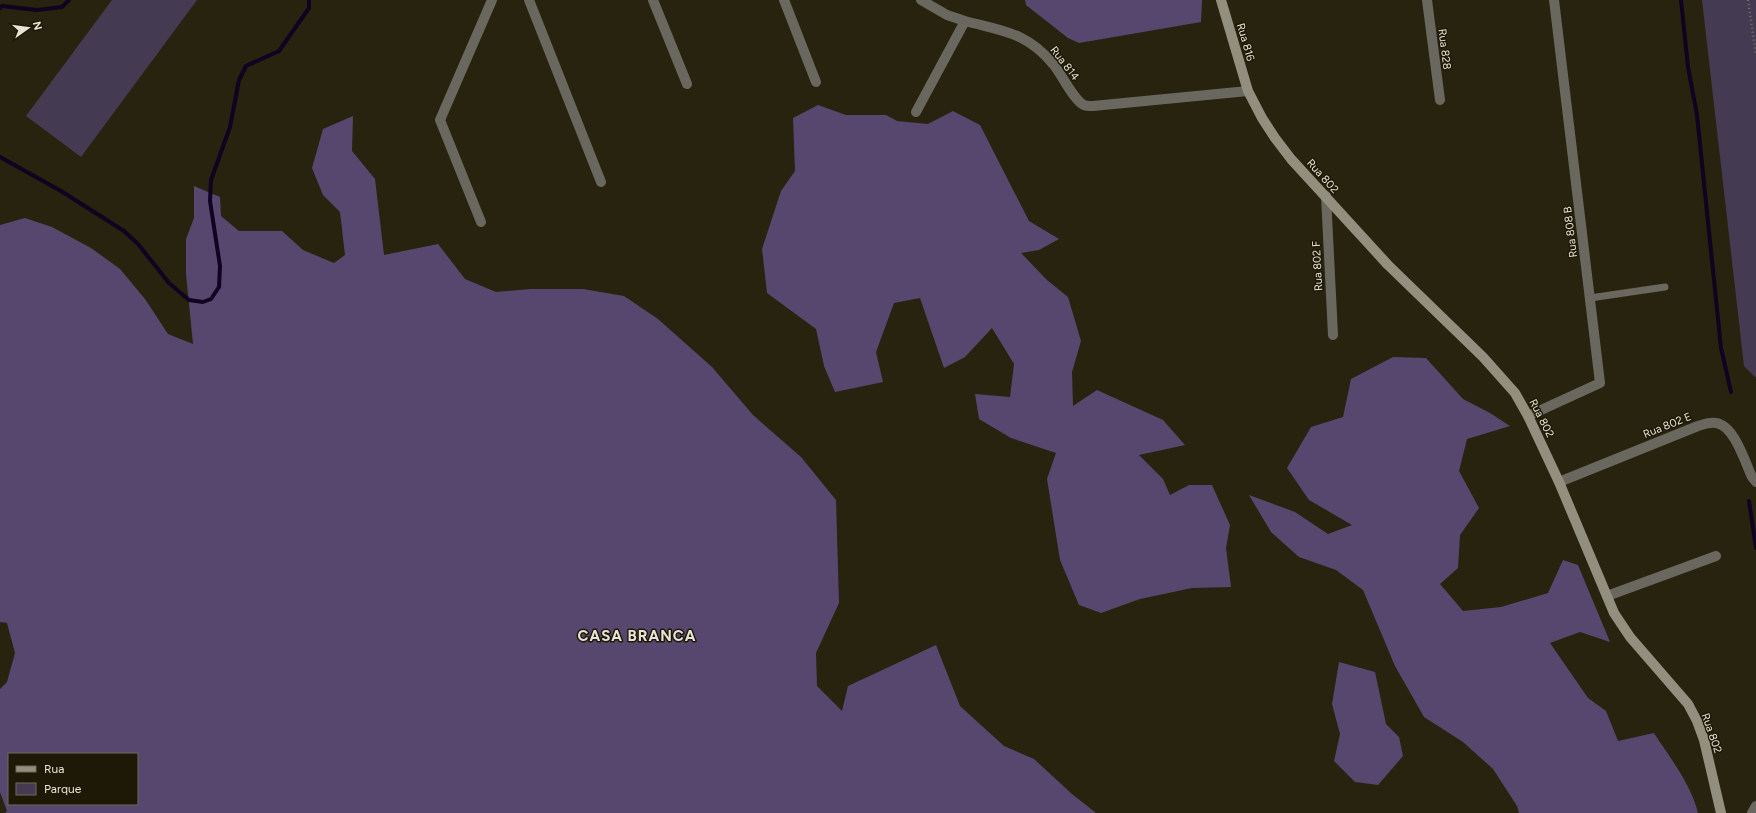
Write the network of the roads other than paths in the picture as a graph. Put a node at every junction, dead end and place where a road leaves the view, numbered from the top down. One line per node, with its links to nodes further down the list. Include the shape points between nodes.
1 (492, 0): 17 (street, via 440,120)
2 (529, 0): 15 (street)
3 (653, 0): 11 (street)
4 (784, 0): 10 (street)
5 (921, 0): 9 (street, via 947,16)
6 (1221, 0): 12 (main road, Rua 816)
7 (1427, 0): 13 (street, Rua 828)
8 (1554, 0): 19 (street, Rua 808 B)
9 (965, 21): 12 (street, Rua 814, via 1017,35 1032,43 1053,65 1077,100 1084,105); 14 (street)
10 (816, 82)
11 (687, 84)
12 (1248, 91): 16 (main road, Rua 802, via 1275,138)
13 (1440, 100)
14 (916, 112)
15 (602, 182)
16 (1326, 196): 20 (street, Rua 802 F); 21 (main road, Rua 802, via 1404,281 1498,371)
17 (481, 222)
18 (1665, 287): 19 (lane)
19 (1590, 298): 21 (street, Rua 808 B, via 1600,383)
20 (1333, 335)
21 (1528, 416): 22 (main road, Rua 802)
22 (1559, 482): 23 (street, Rua 802 E, via 1707,423 1718,423 1732,434); 25 (main road, Rua 802)
23 (1756, 482)
24 (1716, 556): 25 (street)
25 (1607, 596): 27 (main road, Rua 802, via 1620,624 1683,697 1697,722 1704,740)
26 (1756, 806): 28 (street)
27 (1721, 813)
28 (1752, 813)

